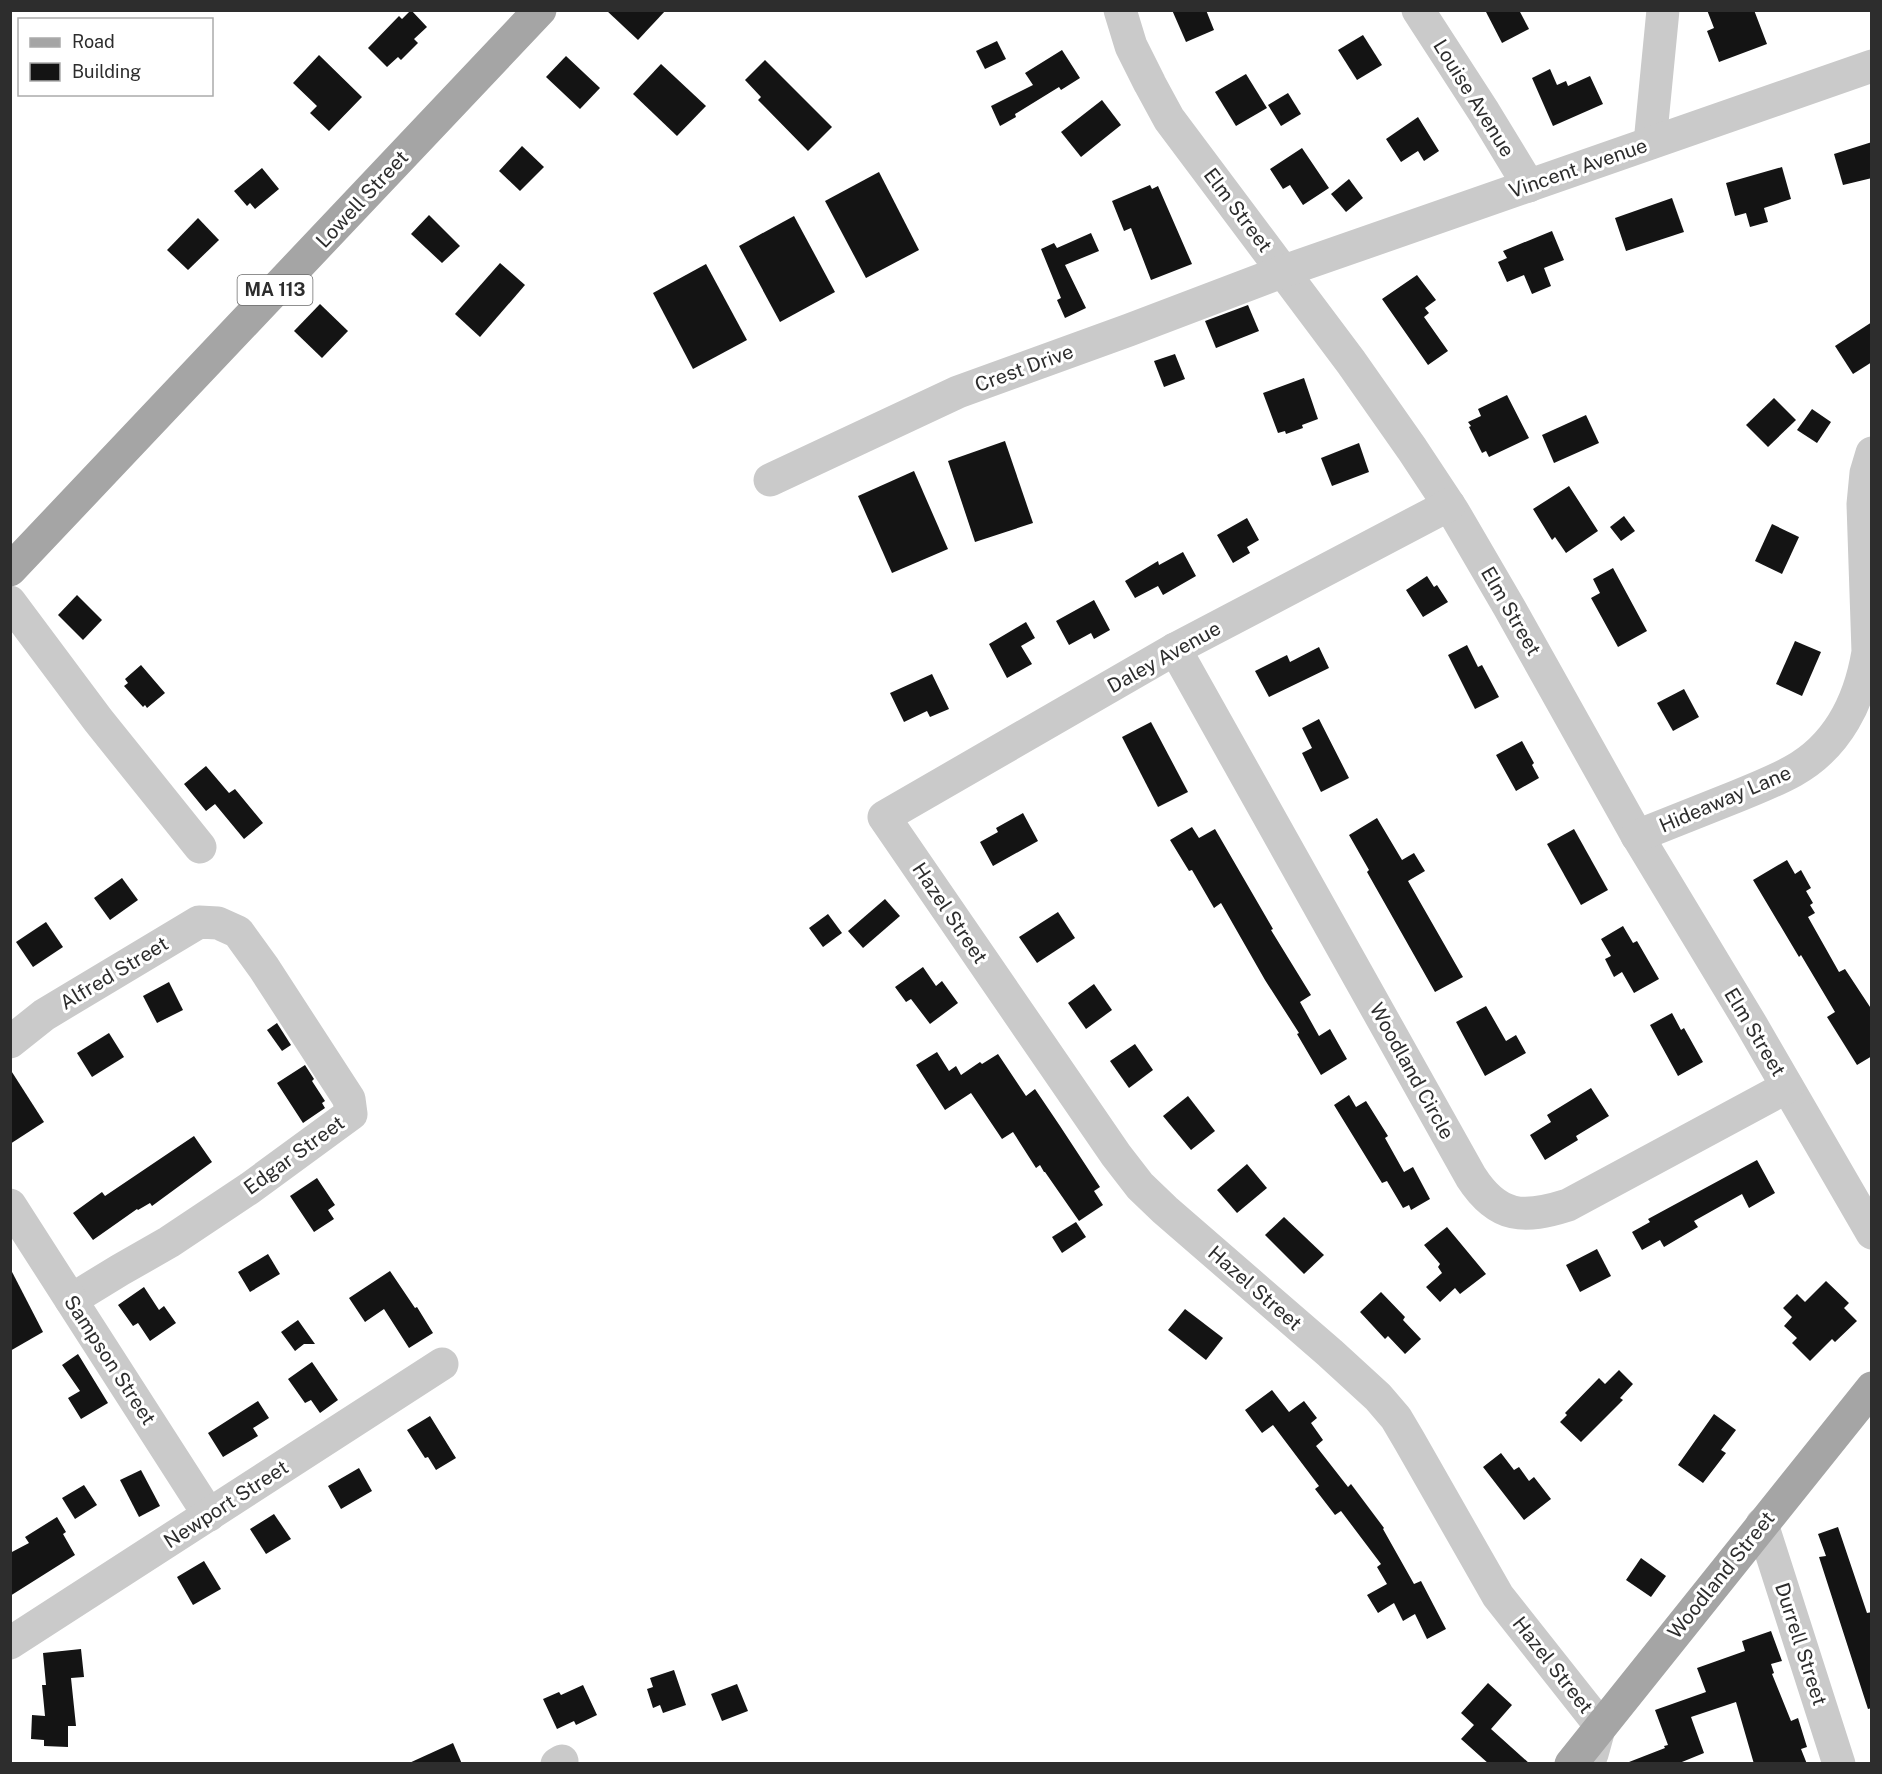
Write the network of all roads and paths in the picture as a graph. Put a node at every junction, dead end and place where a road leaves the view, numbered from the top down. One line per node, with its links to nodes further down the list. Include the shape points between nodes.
1 (540, 10): 12 (main road, Lowell Street / MA 113)
2 (1120, 10): 8 (street, Elm Street, via 1131,46 1169,119)
3 (1418, 10): 7 (street, Louise Avenue)
4 (1663, 10): 6 (street)
5 (1872, 66): 6 (street, Vincent Avenue)
6 (1650, 143): 7 (street, Vincent Avenue)
7 (1529, 186): 8 (street, Vincent Avenue)
8 (1284, 271): 10 (street, Crest Drive, via 958,392); 11 (street, Elm Street)
9 (1872, 453): 16 (street, Hideaway Lane, via 1863,504 1868,652 1857,696 1846,718 1833,739 1795,770)
10 (770, 480)
11 (1449, 505): 14 (street, Daley Avenue); 16 (street, Elm Street)
12 (10, 570)
13 (10, 602): 17 (street)
14 (1175, 649): 15 (street, Daley Avenue); 20 (street, Woodland Circle, via 1471,1177 1490,1201 1521,1214 1568,1205)
15 (884, 817): 29 (street, Hazel Street, via 1140,1186 1356,1376 1396,1418 1498,1596)
16 (1637, 836): 20 (street, Elm Street)
17 (200, 847)
18 (223, 926): 19 (street, Alfred Street, via 199,922 44,1015); 23 (street, Edgar Street, via 238,932 264,968 350,1099 351,1114 169,1242)
19 (10, 1042)
20 (1787, 1087): 22 (street, Elm Street)
21 (10, 1205): 23 (street, Sampson Street)
22 (1872, 1233)
23 (71, 1300): 26 (street, Sampson Street)
24 (442, 1365): 26 (street, Newport Street)
25 (1872, 1388): 27 (main road, Woodland Street)
26 (209, 1515): 28 (street, Newport Street)
27 (1762, 1524): 29 (main road, Woodland Street); 32 (street, Durrell Street)
28 (10, 1643)
29 (1600, 1725): 30 (main road, Woodland Street); 31 (street, Hazel Street)
30 (1570, 1764)
31 (1590, 1764)
32 (1839, 1764)

